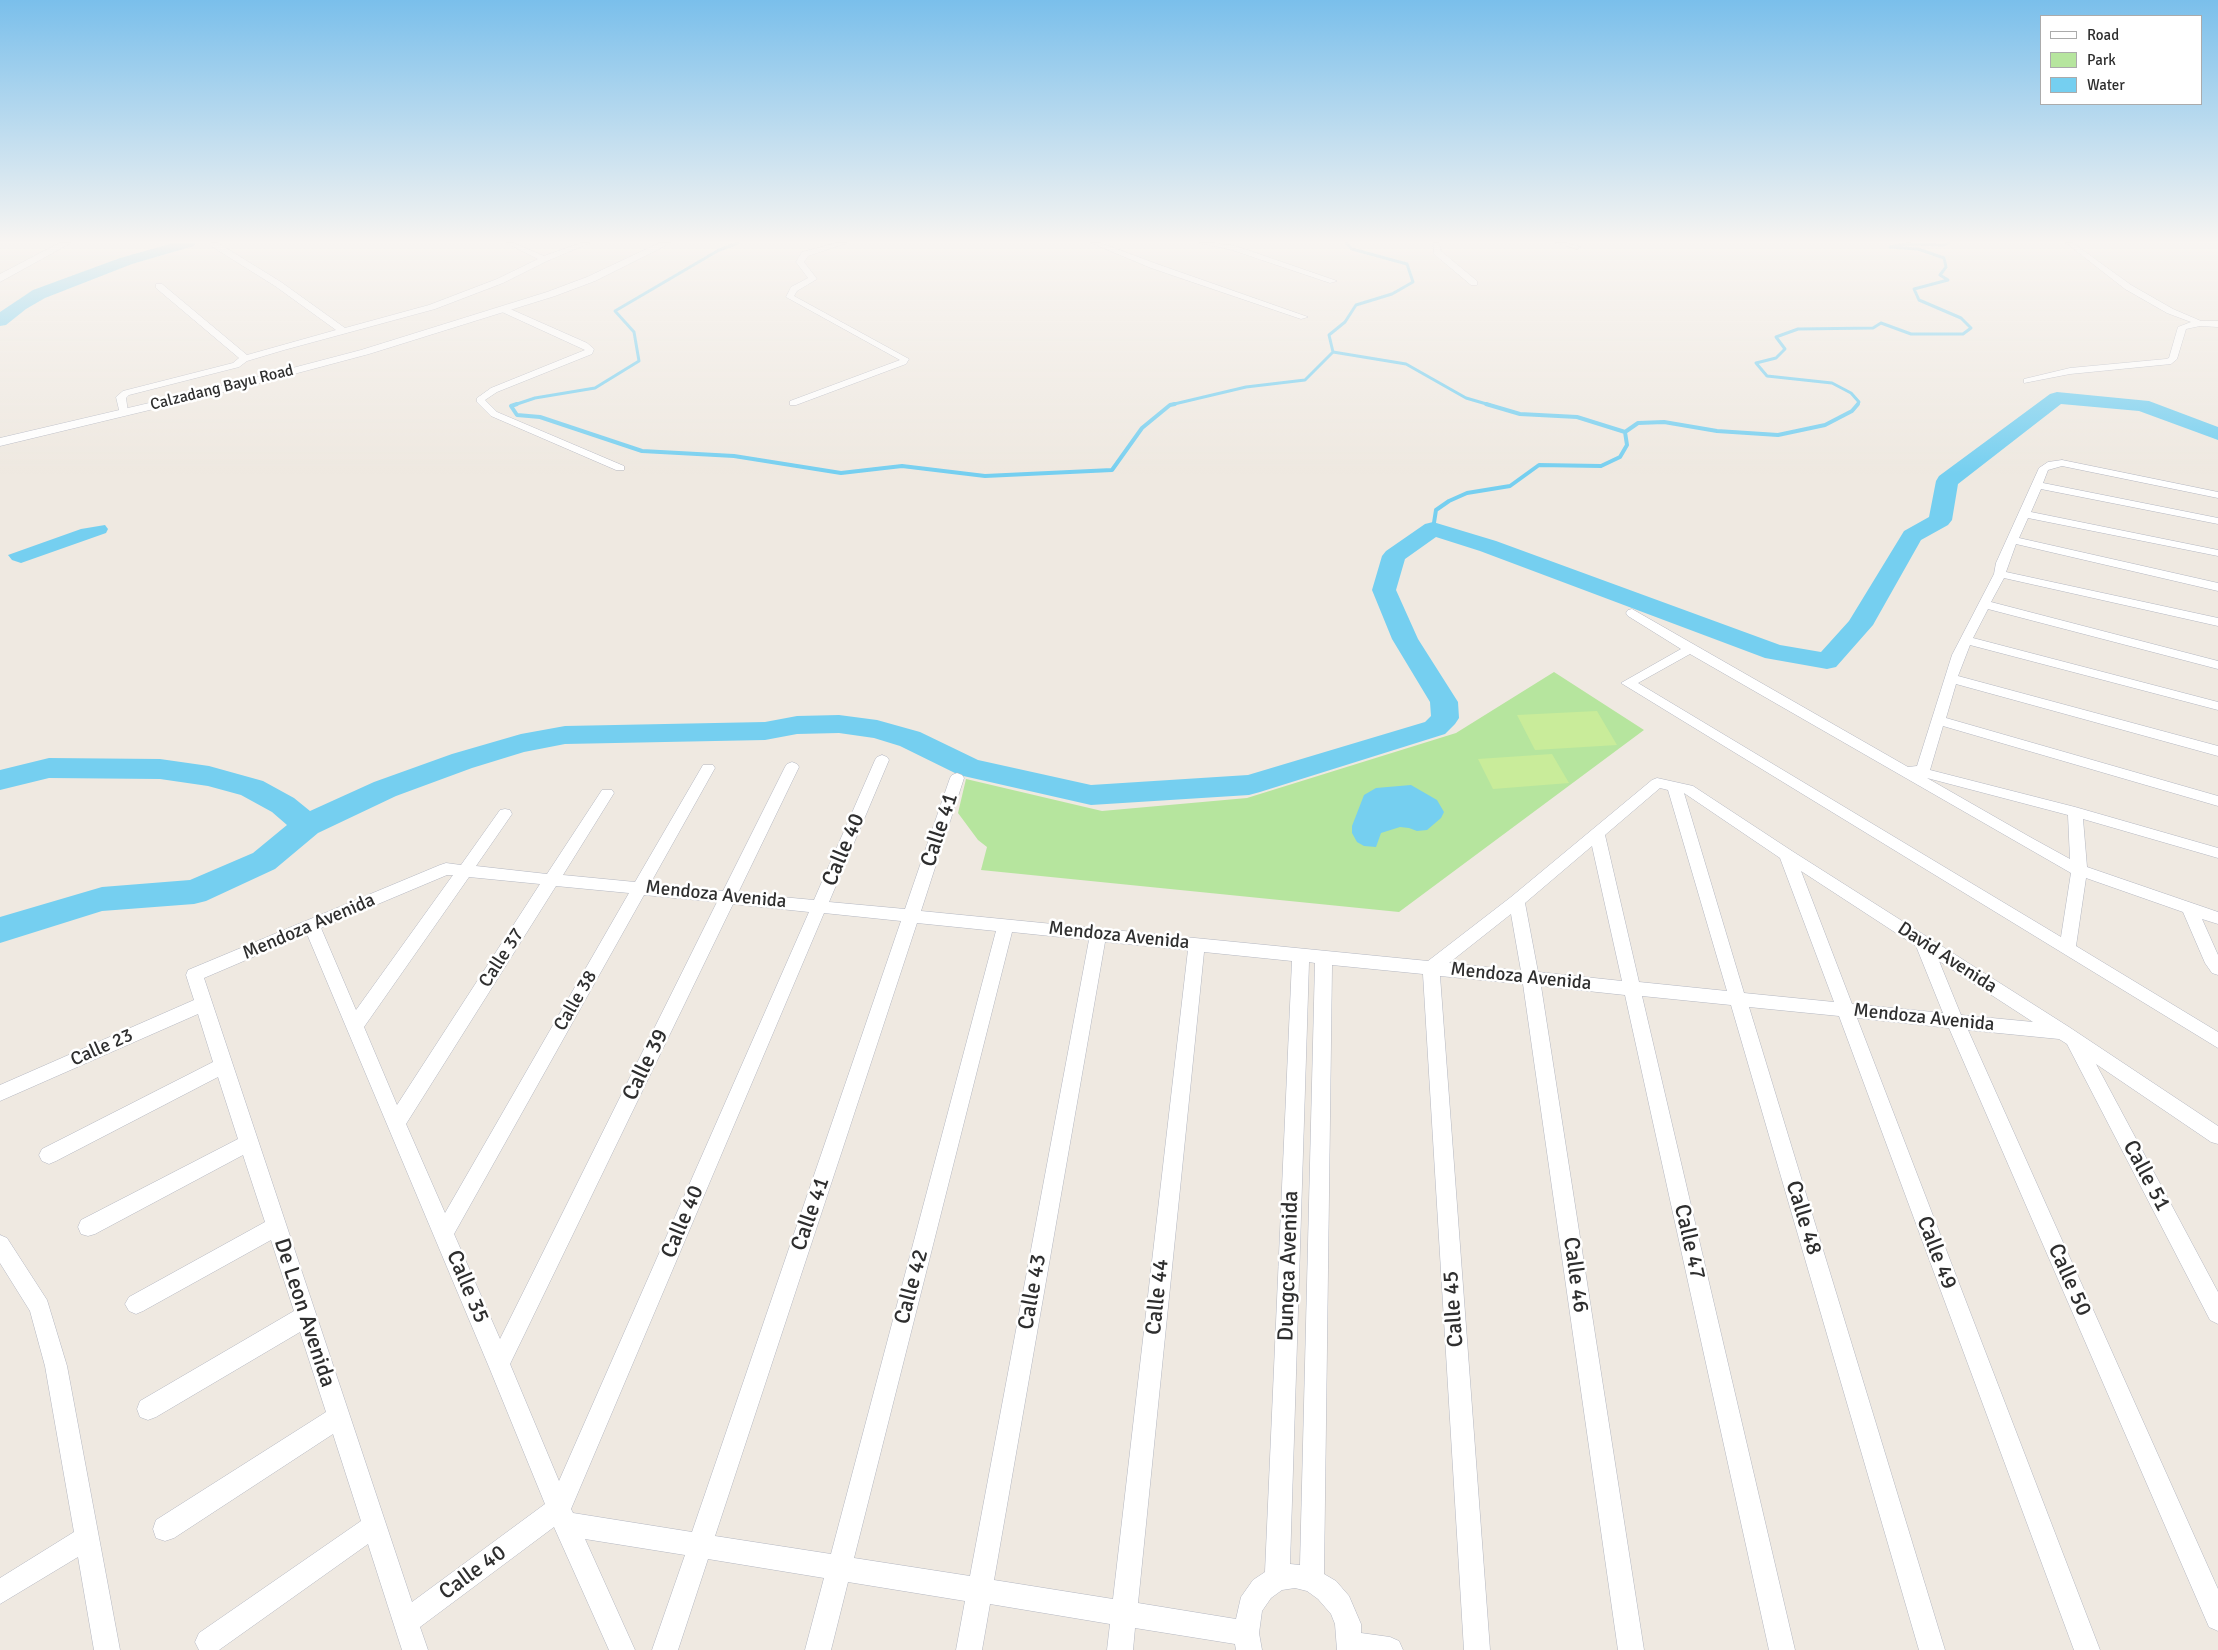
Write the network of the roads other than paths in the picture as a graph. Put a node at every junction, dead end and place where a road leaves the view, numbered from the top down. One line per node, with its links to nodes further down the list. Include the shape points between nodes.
1 (200, 320): 11 (street)
2 (328, 320): 10 (street)
3 (384, 320): 10 (street)
4 (472, 320): 14 (street, Calzadang Bayu Road, via 245,384)
5 (528, 320): 16 (street, via 584,345 590,349 589,352 494,390 480,400 494,414)
6 (833, 320): 13 (street, via 905,359)
7 (2192, 320): 8 (street)
8 (2200, 323): 9 (street); 12 (street, via 2182,327 2173,359 2168,362 2070,371)
9 (2218, 324)
10 (343, 331): 11 (street)
11 (244, 359): 14 (street, via 236,365 126,393 121,397)
12 (2028, 381)
13 (793, 403)
14 (122, 412): 15 (street, Calzadang Bayu Road)
15 (0, 442)
16 (620, 468)
17 (2037, 485): 18 (street, via 2044,468 2062,463); 19 (street); 20 (street)
18 (2218, 496)
19 (2026, 514): 21 (street); 22 (street)
20 (2218, 521)
21 (2013, 540): 23 (street); 24 (street)
22 (2218, 553)
23 (2000, 574): 25 (street); 27 (street)
24 (2218, 586)
25 (1984, 604): 28 (street); 30 (street)
26 (1632, 613): 29 (street)
27 (2218, 622)
28 (1965, 640): 31 (street); 32 (street)
29 (1690, 649): 36 (street); 64 (street, via 1628,683)
30 (2218, 665)
31 (1950, 678): 33 (street); 34 (street)
32 (2218, 706)
33 (1938, 720): 39 (street); 43 (street)
34 (2218, 751)
35 (882, 760): 55 (street, Calle 40)
36 (1892, 764): 39 (street); 50 (street)
37 (792, 767): 53 (street, Calle 39)
38 (708, 768): 52 (street, Calle 38)
39 (1922, 772): 44 (street)
40 (957, 778): 57 (street, Calle 41)
41 (1674, 786): 46 (street, via 1657,783); 48 (street, David Avenida, via 1688,789); 72 (street, Calle 48)
42 (607, 794): 51 (street, Calle 37)
43 (2218, 801)
44 (2075, 812): 47 (street); 50 (street)
45 (505, 814): 49 (street)
46 (1597, 834): 54 (street); 71 (street, Calle 47)
47 (2218, 854)
48 (1787, 855): 62 (street, David Avenida); 74 (street, Calle 49)
49 (465, 870): 51 (street, Mendoza Avenida); 59 (street, Mendoza Avenida, via 446,869); 76 (street)
50 (2079, 870): 56 (street); 64 (street)
51 (552, 879): 52 (street, Mendoza Avenida); 81 (street, Calle 37)
52 (640, 888): 53 (street, Mendoza Avenida); 87 (street, Calle 38)
53 (730, 897): 55 (street, Mendoza Avenida); 92 (street, Calle 39)
54 (1517, 901): 67 (street); 70 (street, Calle 46)
55 (820, 906): 57 (street, Mendoza Avenida); 95 (street, Calle 40)
56 (2190, 910): 58 (street); 68 (street)
57 (911, 915): 60 (street, Mendoza Avenida); 99 (street, Calle 41)
58 (2218, 918)
59 (311, 925): 69 (street, Mendoza Avenida); 76 (street, Calle 35)
60 (1006, 925): 61 (street, Mendoza Avenida); 100 (street, Calle 42)
61 (1098, 934): 63 (street, Mendoza Avenida); 103 (street, Calle 43)
62 (1922, 942): 75 (street, Calle 50); 77 (street, David Avenida)
63 (1197, 944): 65 (street, Mendoza Avenida); 105 (street, Calle 44)
64 (2067, 949): 78 (street)
65 (1300, 955): 66 (street, Mendoza Avenida); 101 (street, Dungca Avenida)
66 (1324, 958): 67 (street, Mendoza Avenida); 102 (street, Dungca Avenida)
67 (1431, 968): 70 (street, Mendoza Avenida); 119 (street, Calle 45)
68 (2218, 968)
69 (194, 976): 73 (street, De Leon Avenida)
70 (1531, 978): 71 (street, Mendoza Avenida); 120 (street, Calle 46)
71 (1631, 988): 72 (street, Mendoza Avenida); 121 (street, Calle 47)
72 (1737, 999): 74 (street, Mendoza Avenida); 122 (street, Calle 48)
73 (203, 1004): 79 (street, De Leon Avenida); 80 (street, Calle 23)
74 (1845, 1010): 75 (street, Mendoza Avenida); 123 (street, Calle 49)
75 (1955, 1021): 77 (street, Mendoza Avenida); 106 (street, Calle 50)
76 (354, 1026): 81 (street, Calle 35)
77 (2068, 1035): 82 (street, David Avenida); 90 (street, Calle 51)
78 (2218, 1042)
79 (222, 1066): 83 (street, De Leon Avenida); 84 (street)
80 (0, 1093)
81 (396, 1123): 87 (street, Calle 35)
82 (2218, 1136)
83 (249, 1143): 85 (street, De Leon Avenida); 86 (street)
84 (49, 1155)
85 (276, 1226): 89 (street); 91 (street, De Leon Avenida)
86 (88, 1227)
87 (444, 1233): 92 (street, Calle 35)
88 (0, 1245): 98 (street, via 39,1306 56,1366)
89 (136, 1304)
90 (2218, 1313)
91 (306, 1316): 93 (street); 94 (street, De Leon Avenida)
92 (500, 1363): 95 (street, Calle 35)
93 (148, 1409)
94 (339, 1417): 96 (street, De Leon Avenida); 97 (street)
95 (562, 1517): 99 (street); 107 (street, Calle 40); 113 (street, Calle 35)
96 (374, 1526): 107 (street, De Leon Avenida); 109 (street)
97 (165, 1529)
98 (87, 1538): 104 (street); 111 (street)
99 (700, 1545): 100 (street); 114 (street, Calle 41)
100 (839, 1567): 103 (street); 115 (street, Calle 42)
101 (1277, 1578): 102 (street, via 1295,1576); 108 (street, via 1262,1589 1250,1606)
102 (1312, 1580): 110 (street, via 1328,1590 1340,1606 1348,1624)
103 (980, 1590): 105 (street); 116 (street, Calle 43)
104 (0, 1592)
105 (1124, 1613): 108 (street); 117 (street, Calle 44)
106 (2218, 1618)
107 (406, 1622): 112 (street, De Leon Avenida)
108 (1248, 1641)
109 (208, 1642)
110 (1350, 1647): 118 (street)
111 (108, 1650)
112 (415, 1650)
113 (622, 1650)
114 (665, 1650)
115 (818, 1650)
116 (969, 1650)
117 (1120, 1650)
118 (1390, 1650)
119 (1477, 1650)
120 (1630, 1650)
121 (1782, 1650)
122 (1932, 1650)
123 (2086, 1650)

